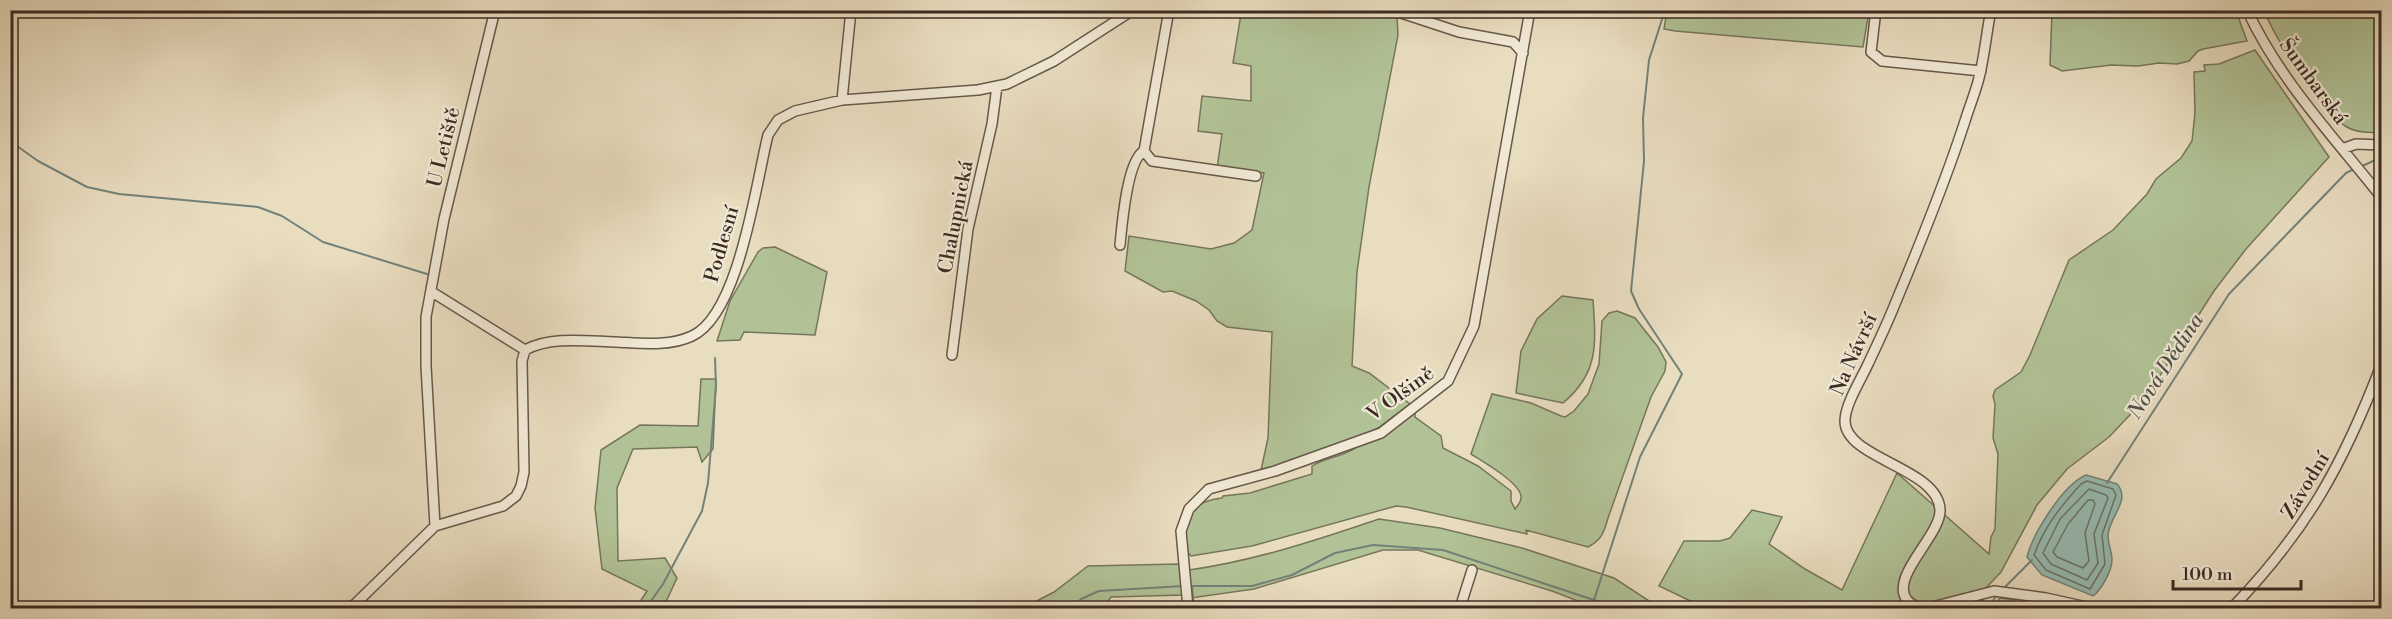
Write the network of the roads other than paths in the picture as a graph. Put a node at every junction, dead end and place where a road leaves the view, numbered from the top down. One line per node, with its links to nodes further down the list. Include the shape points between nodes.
1 (495, 10): 20 (street, U Letiště, via 444,219)
2 (851, 10): 13 (street)
3 (1133, 10): 12 (street, Podlesní, via 1054,61)
4 (1169, 10): 16 (street)
5 (1392, 10): 10 (street, via 1460,32 1513,42)
6 (1530, 10): 10 (street, V Olšině)
7 (1876, 10): 11 (street, via 1871,52 1882,61)
8 (1991, 10): 11 (street, Na Návrší)
9 (2247, 10): 15 (street, Šumbarská, via 2297,95)
10 (1523, 53): 27 (street, V Olšině, via 1474,326 1456,368 1448,381 1381,433 1275,471 1209,489 1189,509 1181,531)
11 (1981, 71): 29 (street, Na Návrší, via 1952,163 1845,422 1859,444 1918,479 1938,500 1938,522 1903,586 1912,604 1932,607 1994,591 2046,597)
12 (997, 86): 13 (street, Podlesní); 22 (street, Chalupnická, via 968,229)
13 (842, 100): 21 (street, Podlesní, via 795,111 778,120 768,135 735,273 719,308 693,336 674,342 576,340 543,343)
14 (2382, 146): 15 (street, via 2356,144)
15 (2342, 148): 18 (street, Šumbarská)
16 (1144, 151): 17 (street, via 1152,161); 19 (street, via 1135,159)
17 (1256, 176)
18 (2382, 198)
19 (1120, 245)
20 (432, 292): 21 (street); 24 (street, U Letiště, via 426,317 426,366)
21 (525, 350): 24 (street, via 524,472 516,496 503,506)
22 (952, 355)
23 (2382, 363): 30 (street, Závodní, via 2350,441 2318,502 2276,560)
24 (435, 526): 26 (street)
25 (1472, 570): 28 (street)
26 (351, 609)
27 (1188, 609)
28 (1460, 609)
29 (2091, 609)
30 (2232, 609)

